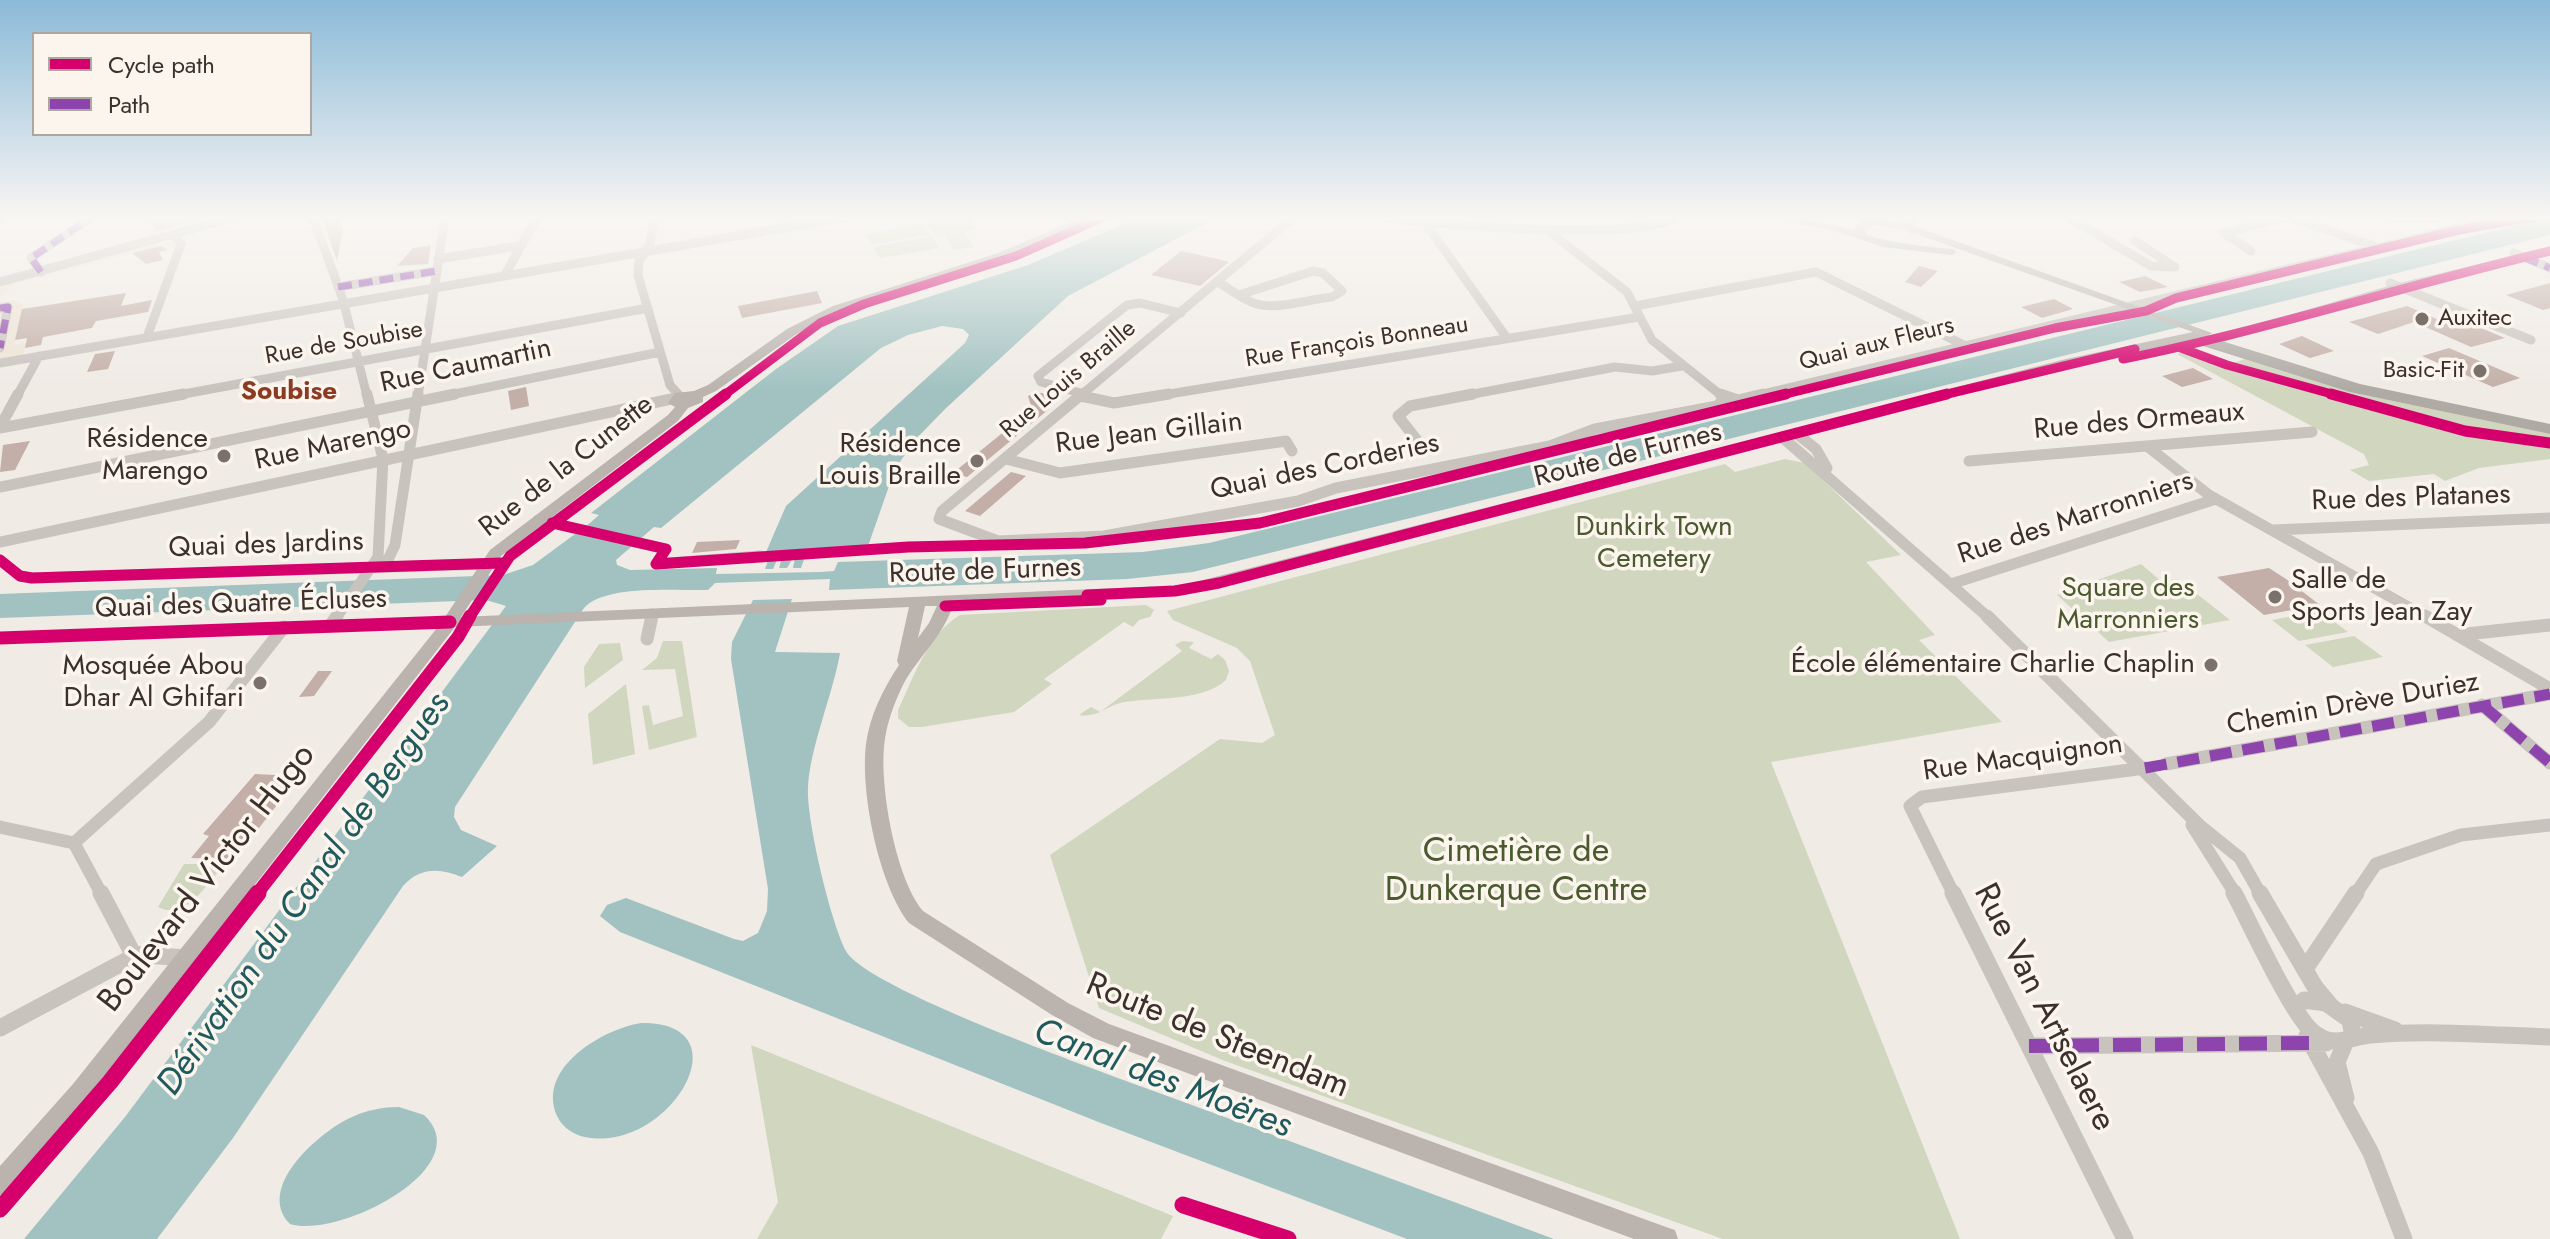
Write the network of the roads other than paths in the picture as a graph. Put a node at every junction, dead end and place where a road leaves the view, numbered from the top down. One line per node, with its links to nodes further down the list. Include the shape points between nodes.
1 (29, 275): 21 (street)
2 (170, 275): 33 (street)
3 (334, 275): 23 (street)
4 (413, 275): 23 (street)
5 (435, 275): 24 (street)
6 (505, 275): 24 (street)
7 (639, 275): 28 (street)
8 (941, 275): 46 (main road, Rue de la Cunette, via 830,311 696,395 696,401)
9 (1226, 275): 20 (street, Rue Louis Braille)
10 (1301, 275): 25 (street)
11 (1325, 275): 25 (street, via 1342,291 1332,297 1266,305)
12 (1462, 275): 34 (street)
13 (1605, 275): 30 (street, via 1627,292)
14 (1803, 275): 30 (street, Rue François Bonneau)
15 (1822, 275): 36 (street, Rue François Bonneau)
16 (2028, 275): 29 (main road)
17 (2048, 275): 29 (main road)
18 (2269, 275): 29 (street, Quai aux Fleurs)
19 (2436, 275): 22 (main road, Route de Furnes)
20 (1220, 280): 25 (street); 31 (street, Rue Louis Braille)
21 (0, 282)
22 (2394, 285): 32 (main road, Route de Furnes); 35 (street)
23 (338, 287): 26 (street)
24 (433, 288): 26 (street); 38 (street)
25 (1242, 294)
26 (344, 303): 33 (street); 41 (street)
27 (0, 308): 37 (street, via 8,307)
28 (648, 308): 38 (street, Rue de Soubise); 39 (street)
29 (2133, 310): 32 (main road); 36 (street, Quai aux Fleurs)
30 (1637, 312): 34 (street, Rue François Bonneau); 43 (street, via 1652,340)
31 (1181, 313): 44 (street, Rue Louis Braille); 44 (street, Rue François Bonneau, via 1127,305 1038,376 1041,382)
32 (2201, 335): 49 (highway, via 2360,382); 51 (highway, via 2383,395); 53 (main road, Route de Furnes)
33 (147, 337): 40 (street)
34 (1507, 338): 44 (street, Rue François Bonneau, via 1114,403)
35 (2531, 340)
36 (1966, 346): 45 (street, Quai aux Fleurs, via 1743,400)
37 (0, 348)
38 (424, 350): 41 (street, Rue de Soubise); 47 (street)
39 (660, 352): 46 (street); 47 (street, Rue Caumartin)
40 (39, 356): 42 (street); 50 (street)
41 (356, 362): 48 (street); 50 (street, Rue de Soubise)
42 (0, 363)
43 (1682, 366): 45 (street); 54 (street, via 1652,371 1615,367 1410,406 1398,416)
44 (1083, 395): 59 (street, Rue Louis Braille)
45 (1725, 398): 63 (street, Quai des Corderies, via 1717,406 1589,431 1550,446 1336,488 1298,501 1104,536 998,541 948,525 939,519)
46 (680, 400): 57 (street, Rue Marengo); 65 (main road, Rue de la Cunette, via 673,418)
47 (416, 402): 48 (street, Rue Caumartin); 57 (street)
48 (368, 412): 58 (street); 61 (street, Rue Caumartin)
49 (2550, 422)
50 (0, 427)
51 (2550, 429)
52 (2312, 432): 55 (street, Rue des Ormeaux)
53 (1792, 437): 72 (street); 73 (main road, Route de Furnes, via 1210,585)
54 (1416, 439)
55 (2147, 446): 60 (street, Rue des Ormeaux); 62 (street)
56 (1292, 451): 59 (street, Rue Jean Gillain, via 1286,441 1060,473)
57 (409, 454): 58 (street, Rue Marengo); 71 (street, via 395,545)
58 (383, 459): 67 (street, Rue Marengo); 71 (street)
59 (1006, 459): 63 (street, Rue Louis Braille)
60 (1969, 461)
61 (0, 487)
62 (2216, 499): 66 (street); 72 (street, Rue des Marronniers)
63 (942, 511)
64 (2550, 518): 66 (street, Rue des Platanes)
65 (538, 520): 68 (street, via 666,549 656,564); 70 (main road, Rue de la Cunette, via 501,547)
66 (2273, 530): 80 (street)
67 (0, 542)
68 (760, 556)
69 (0, 560): 71 (street, Quai des Jardins, via 20,576 32,578)
70 (486, 566): 71 (street, Quai des Jardins); 76 (main road, Rue de la Cunette)
71 (375, 569): 77 (street)
72 (1951, 584): 88 (street)
73 (946, 603): 74 (main road, Route de Furnes); 83 (main road, Route de Steendam, via 938,625)
74 (917, 604): 75 (main road, Route de Furnes); 83 (main road, Route de Steendam)
75 (652, 614): 76 (main road, Quai des Quatre Écluses, via 483,621); 82 (street)
76 (455, 615): 77 (main road, Quai des Quatre Écluses); 97 (main road, Boulevard Victor Hugo)
77 (334, 620): 79 (main road, Quai des Quatre Écluses)
78 (2550, 625): 80 (street)
79 (284, 627): 81 (main road, Quai des Quatre Écluses); 93 (street, via 209,722)
80 (2457, 635): 84 (street)
81 (0, 638)
82 (647, 639)
83 (903, 671): 109 (main road, Route de Steendam, via 876,730 872,777 899,889 906,905 925,923 1101,1031)
84 (2550, 692): 85 (street, Chemin Drève Duriez)
85 (2482, 705): 86 (street); 87 (street, Chemin Drève Duriez)
86 (2550, 763)
87 (2166, 764)
88 (2145, 768): 89 (street); 90 (street, Rue Macquignon, via 1922,797)
89 (2171, 796): 94 (street); 95 (street)
90 (1910, 803): 106 (street, Rue Van Artselaere)
91 (2550, 825): 98 (street, via 2461,835 2376,864)
92 (0, 827): 93 (street)
93 (74, 843): 96 (street)
94 (2218, 866): 95 (street, via 2228,858); 100 (street)
95 (2247, 866): 98 (street)
96 (135, 956): 97 (street); 101 (street)
97 (186, 958): 108 (main road, Boulevard Victor Hugo)
98 (2305, 969): 99 (street)
99 (2334, 1007): 100 (street, via 2311,999 2299,1002); 102 (street); 104 (street, via 2352,1024)
100 (2298, 1015): 104 (street, via 2317,1036); 105 (street)
101 (0, 1028)
102 (2406, 1032): 103 (street); 104 (street)
103 (2550, 1037)
104 (2345, 1041): 105 (street); 107 (street, via 2337,1062)
105 (2310, 1043): 106 (street); 107 (street)
106 (2029, 1046): 110 (street, Rue Van Artselaere)
107 (2351, 1112): 111 (street)
108 (0, 1184)
109 (1666, 1239)
110 (2125, 1239)
111 (2404, 1239)

